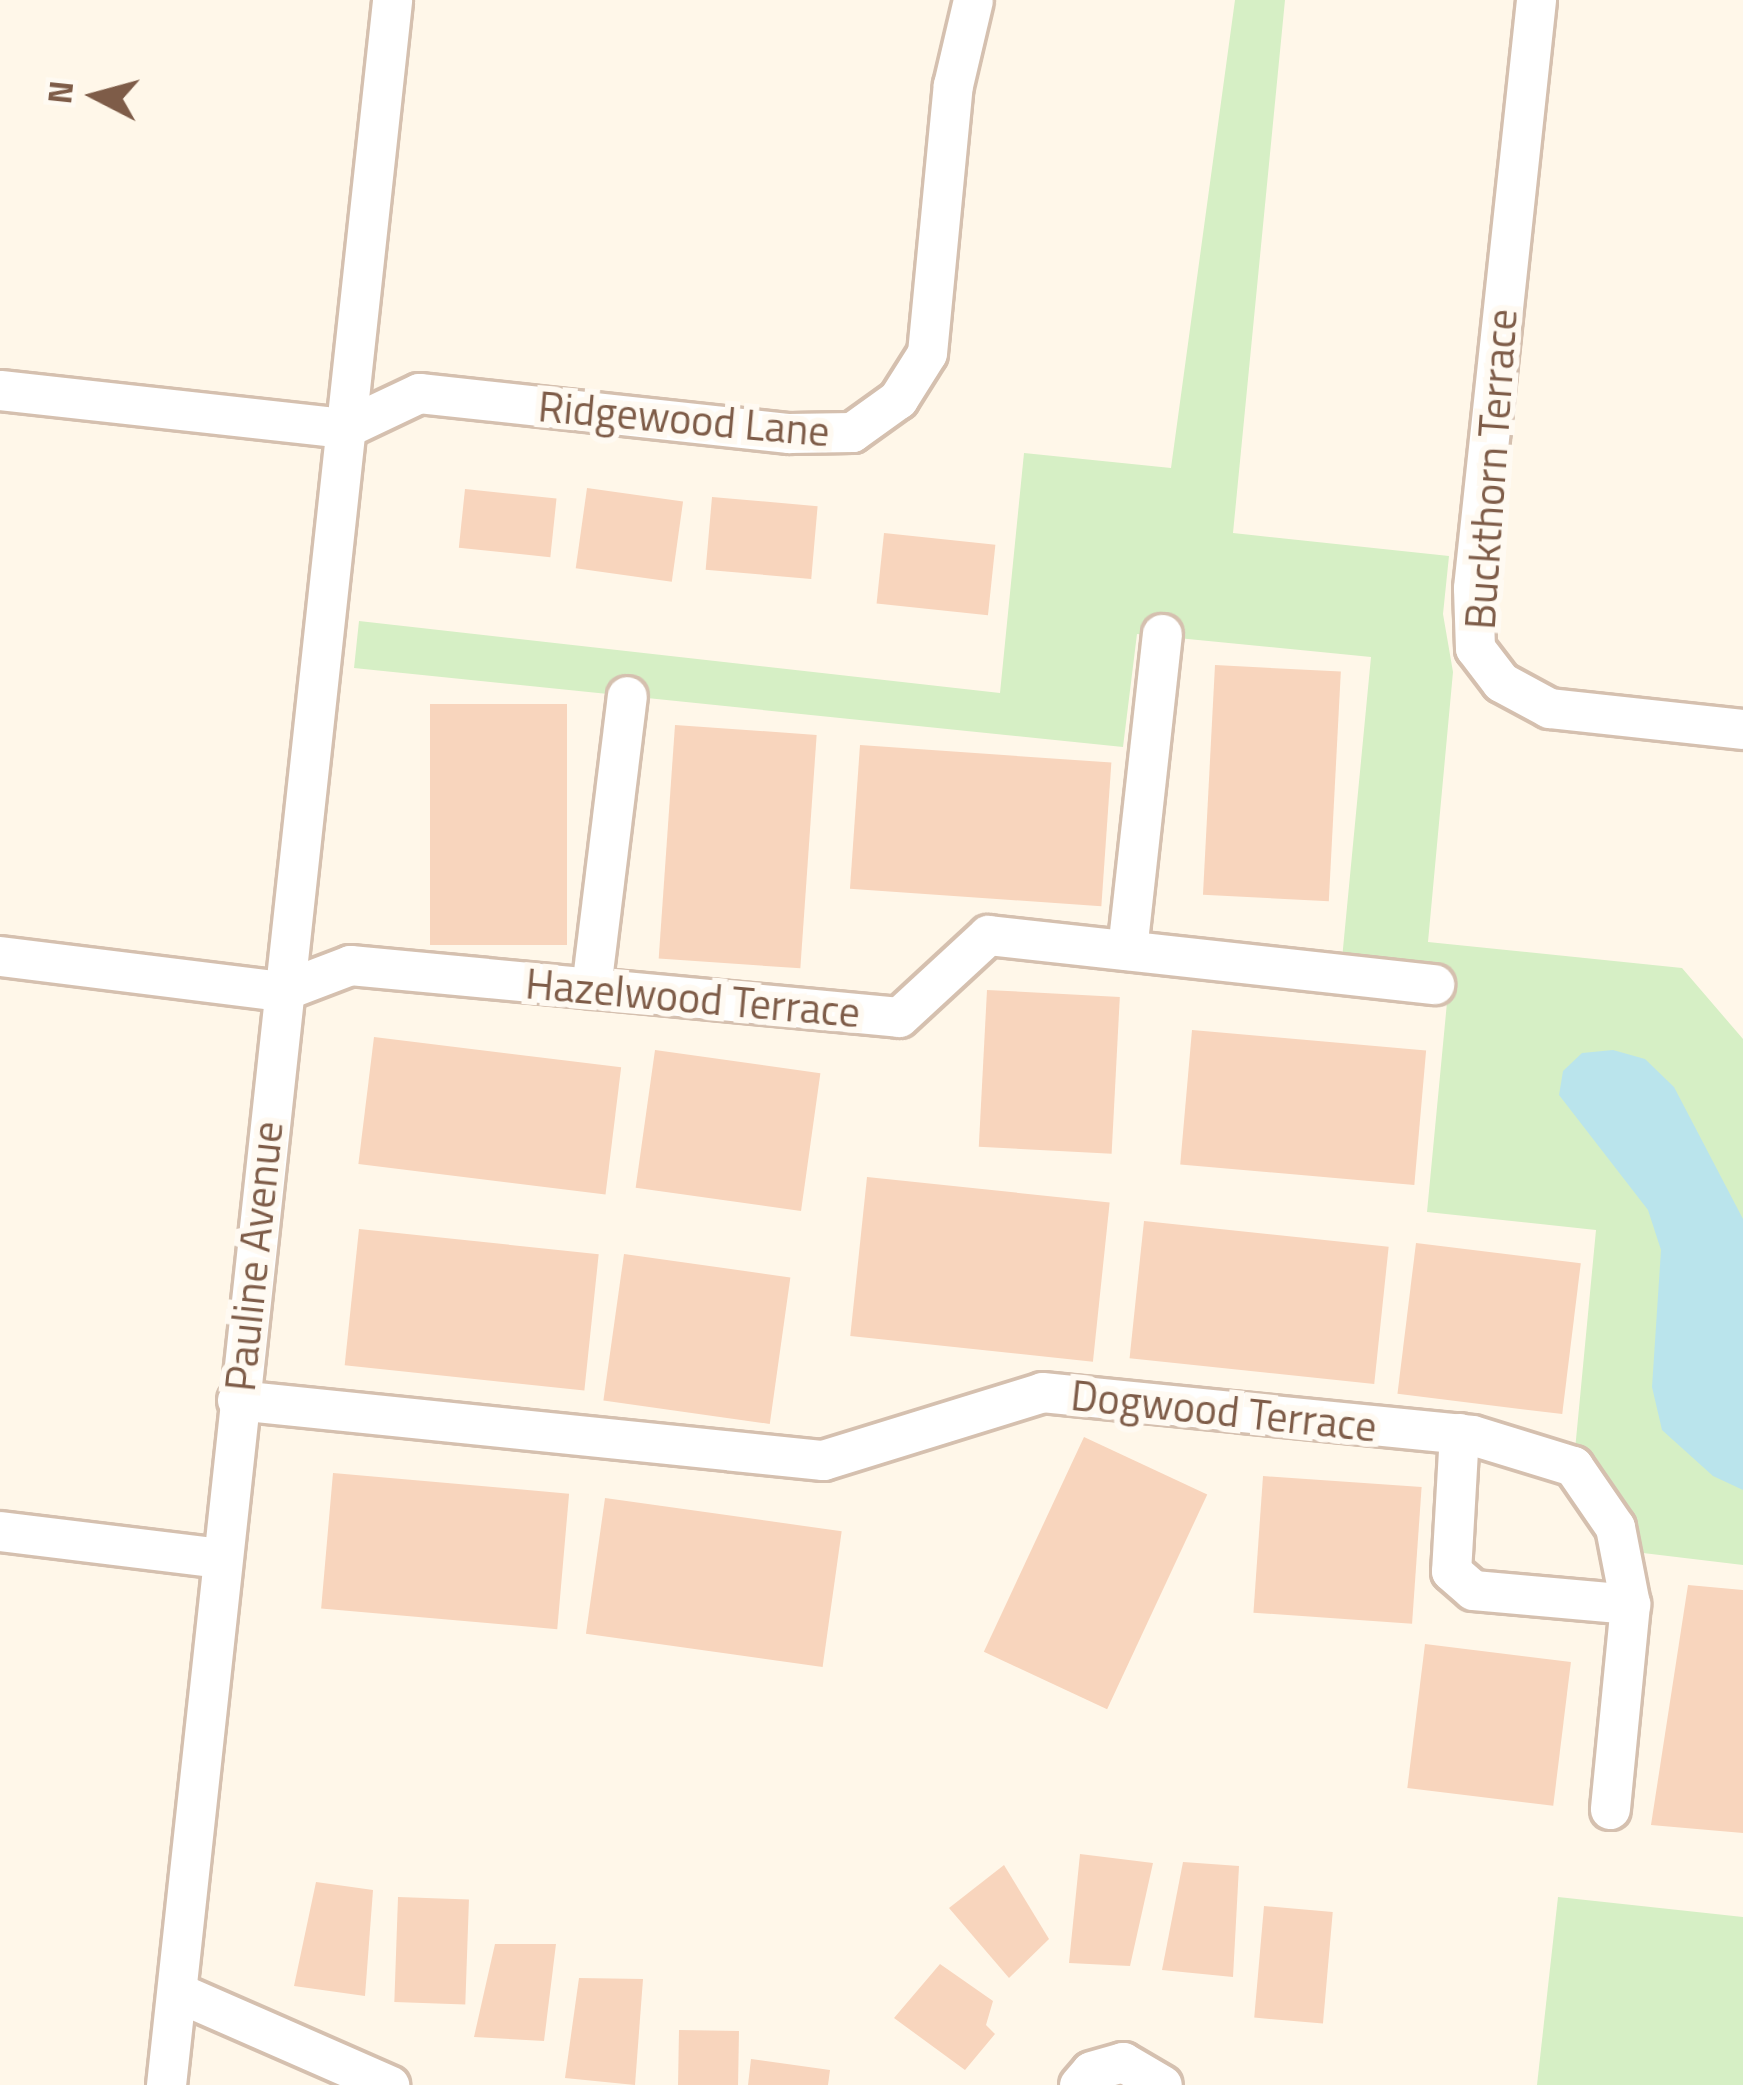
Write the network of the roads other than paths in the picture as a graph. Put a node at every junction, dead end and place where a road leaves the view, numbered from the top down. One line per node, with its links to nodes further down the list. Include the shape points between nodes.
1 (392, 0): 5 (street, Pauline Avenue)
2 (973, 0): 5 (street, Ridgewood Lane, via 953,85 928,353 898,399 852,432 789,434 419,393)
3 (1536, 0): 8 (street, Buckthorn Terrace, via 1473,588 1475,648 1501,682 1549,708)
4 (0, 390): 5 (street)
5 (345, 428): 13 (street, Pauline Avenue)
6 (1162, 634): 9 (street)
7 (627, 696): 12 (street)
8 (1743, 729)
9 (1127, 950): 11 (street, Hazelwood Terrace); 12 (street, Hazelwood Terrace, via 988,935 899,1017)
10 (0, 956): 13 (street)
11 (1434, 984)
12 (591, 988): 13 (street, Hazelwood Terrace, via 350,964)
13 (283, 991): 14 (street, Pauline Avenue)
14 (238, 1400): 15 (street, Dogwood Terrace, via 823,1460 1042,1392); 17 (street, Pauline Avenue)
15 (1459, 1433): 18 (street, Dogwood Terrace, via 1573,1466 1615,1526); 18 (street, via 1451,1571 1473,1590)
16 (0, 1531): 17 (street)
17 (220, 1558): 20 (street, Pauline Avenue)
18 (1630, 1604): 19 (street, Dogwood Terrace)
19 (1610, 1809)
20 (177, 1992): 21 (street, Pauline Avenue); 22 (street)
21 (166, 2085)
22 (389, 2085)
23 (1079, 2085): 24 (street, via 1091,2071 1123,2062)
24 (1162, 2085)

